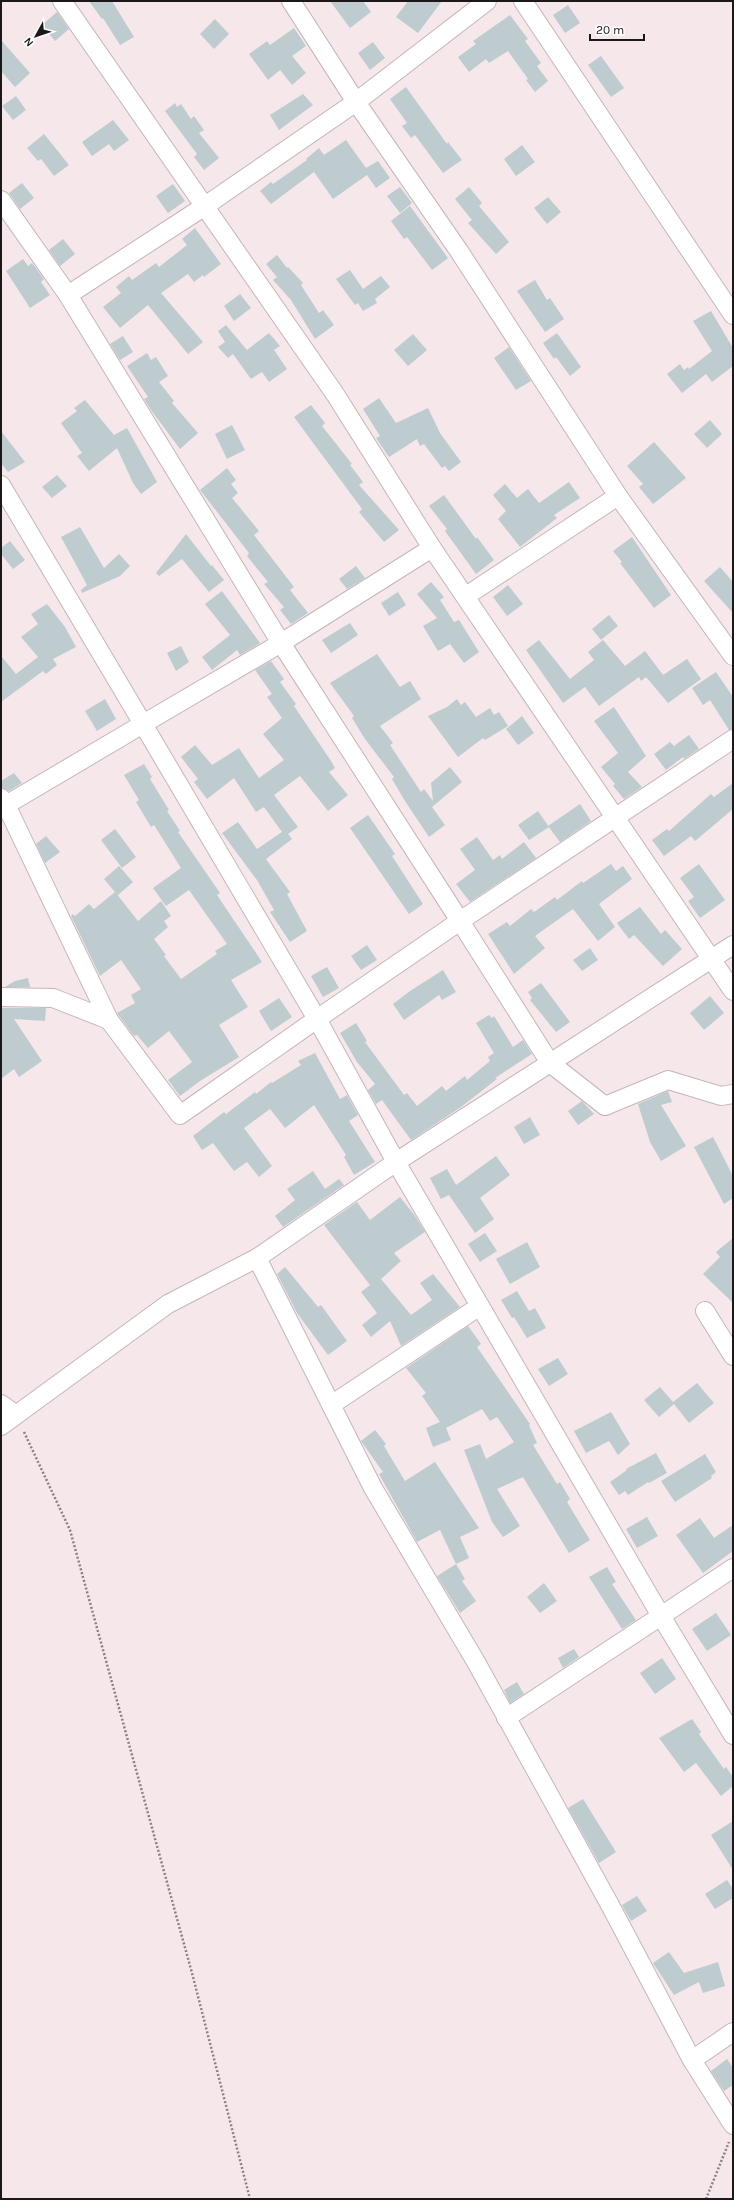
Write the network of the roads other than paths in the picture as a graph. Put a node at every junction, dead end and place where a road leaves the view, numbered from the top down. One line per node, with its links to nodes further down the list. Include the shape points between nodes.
1 (62, 1): 7 (street)
2 (291, 1): 5 (street)
3 (487, 1): 5 (street)
4 (524, 1): 9 (street)
5 (356, 102): 7 (street); 11 (street, via 459,251)
6 (1, 200): 8 (street)
7 (205, 206): 8 (street); 12 (street, via 335,394)
8 (68, 295): 14 (street)
9 (733, 315)
10 (1, 485): 16 (street)
11 (618, 496): 13 (street); 15 (street)
12 (432, 548): 13 (street); 14 (street)
13 (466, 596): 19 (street)
14 (281, 643): 16 (street); 20 (street)
15 (733, 656)
16 (144, 724): 18 (street); 25 (street)
17 (733, 739): 19 (street)
18 (3, 802): 26 (street)
19 (616, 817): 20 (street); 22 (street)
20 (460, 920): 25 (street); 27 (street)
21 (733, 945): 22 (street)
22 (711, 960): 23 (street); 27 (street)
23 (733, 990)
24 (1, 997): 26 (street, via 52,998)
25 (318, 1019): 26 (street, via 180,1115); 29 (street)
26 (109, 1020)
27 (550, 1063): 28 (street, via 605,1106 668,1080 721,1096); 29 (street)
28 (733, 1094)
29 (396, 1162): 30 (street); 31 (street)
30 (257, 1258): 35 (street); 36 (street, via 168,1304)
31 (480, 1306): 35 (street); 39 (street)
32 (705, 1311): 33 (street)
33 (733, 1356)
34 (1, 1404): 36 (street)
35 (331, 1405): 40 (street, via 373,1488)
36 (16, 1415): 37 (street)
37 (1, 1426)
38 (733, 1568): 39 (street)
39 (661, 1616): 40 (street); 41 (street)
40 (506, 1718): 43 (street, via 607,1898)
41 (733, 1735)
42 (733, 2032): 43 (street)
43 (692, 2060): 44 (street)
44 (732, 2133)

